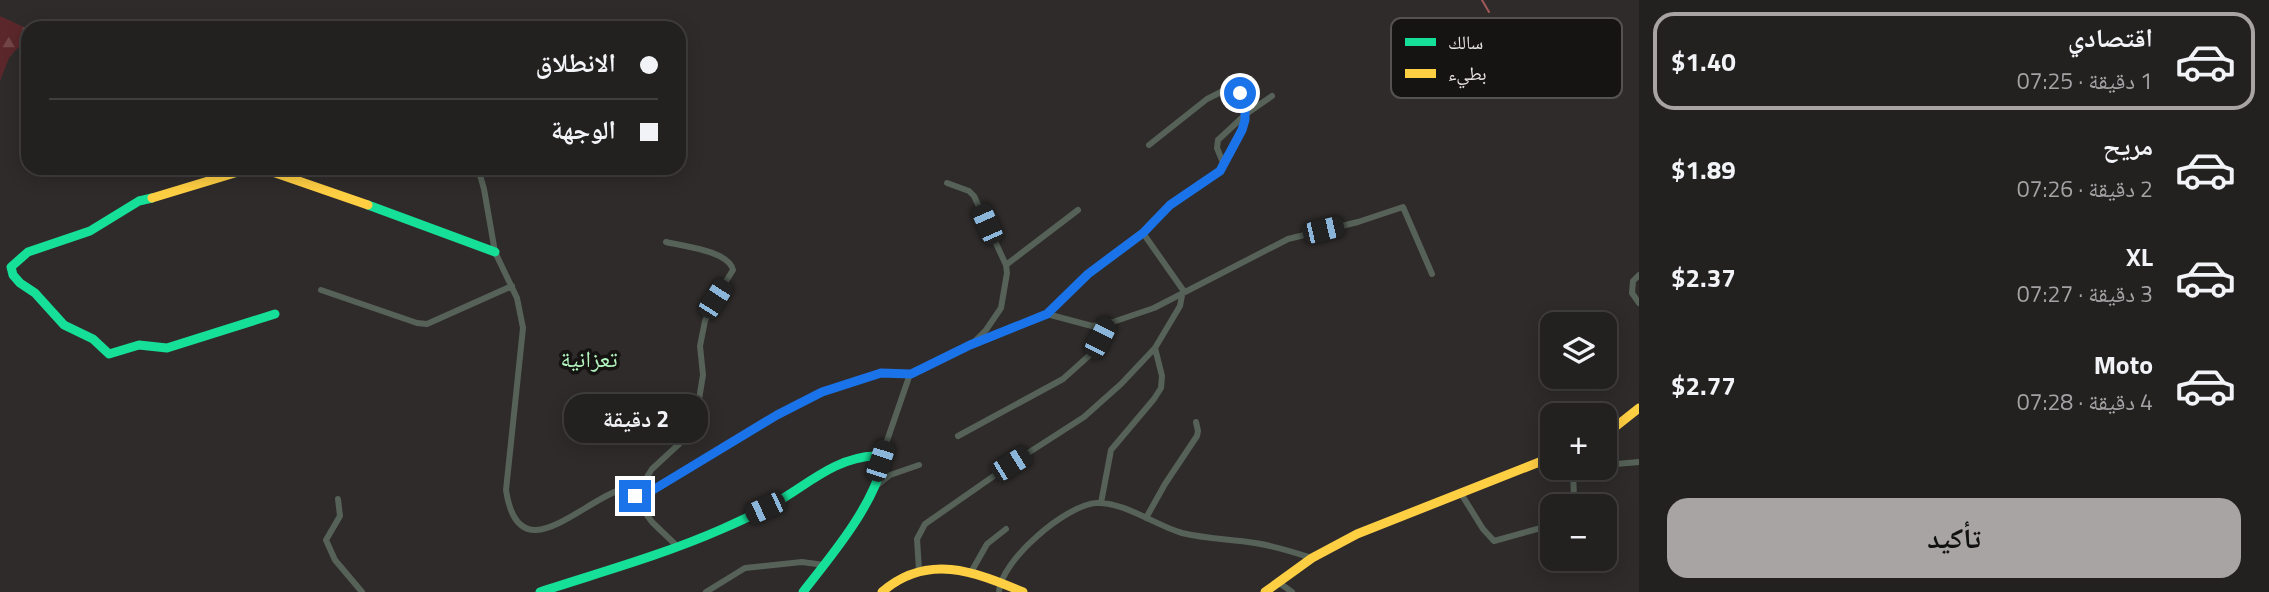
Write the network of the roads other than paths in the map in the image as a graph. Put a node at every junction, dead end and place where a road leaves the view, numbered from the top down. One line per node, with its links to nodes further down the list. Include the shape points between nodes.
1 (1272, 96): 2 (street)
2 (1246, 114): 3 (street, via 1235,85 1207,99); 4 (street); 4 (street, via 1218,140)
3 (1149, 145)
4 (1224, 165): 10 (street, via 1170,205)
5 (227, 175): 20 (street, via 139,201 90,231 28,252 11,267 13,275 64,325 93,339 109,354 139,345 167,348)
6 (285, 175): 12 (street)
7 (480, 175): 12 (street)
8 (947, 183): 13 (street, via 974,196)
9 (1079, 210): 13 (street)
10 (1143, 233): 18 (street); 21 (street, via 1088,274)
11 (666, 242): 37 (street, via 720,256 731,262 733,270 705,321 700,346 703,375 691,433 652,469)
12 (495, 252): 16 (street)
13 (1006, 265): 23 (street, via 1001,308)
14 (1432, 274): 18 (street, via 1403,207 1288,239)
15 (1639, 275): 19 (street, via 1632,293)
16 (512, 286): 17 (street, via 427,324); 37 (street, via 523,328 506,490 515,519 527,530 540,531 618,490 627,488)
17 (321, 290)
18 (1183, 291): 22 (street, via 1154,308); 24 (street, via 1180,306)
19 (1639, 303)
20 (275, 314)
21 (1047, 314): 22 (street, via 1092,326); 23 (street)
22 (1107, 324): 29 (street, via 1092,353 1063,379)
23 (970, 345): 25 (street)
24 (1155, 348): 39 (street, via 1161,388 1111,450); 46 (street, via 1084,417 925,524 918,539)
25 (911, 374): 30 (street); 37 (street, via 881,373 811,397)
26 (1639, 408): 28 (street)
27 (1196, 422): 40 (street, via 1196,436)
28 (1617, 425)
29 (958, 436)
30 (880, 461): 35 (street, via 883,469); 43 (street, via 872,456 831,468 765,508)
31 (1639, 462): 33 (street)
32 (1540, 463): 36 (street)
33 (1617, 464)
34 (919, 465): 35 (street, via 891,475)
35 (874, 488): 45 (street)
36 (1460, 492): 42 (street, via 1494,541); 44 (street, via 1357,534)
37 (636, 498): 43 (street)
38 (338, 499): 50 (street, via 340,516 326,540 335,560)
39 (1101, 503): 40 (street); 49 (street, via 1083,506 1034,539 1009,565)
40 (1146, 519): 44 (street, via 1207,539 1260,544)
41 (1006, 528): 47 (street, via 987,544)
42 (1540, 528)
43 (678, 547): 51 (street)
44 (1312, 558): 48 (street)
45 (824, 565): 52 (street, via 802,562 745,568); 53 (street)
46 (919, 570): 47 (street); 54 (street)
47 (970, 574): 49 (street)
48 (1279, 582): 56 (street); 57 (street)
49 (999, 588): 55 (street)
50 (362, 592)
51 (540, 592)
52 (706, 592)
53 (803, 592)
54 (882, 592)
55 (1023, 592)
56 (1265, 592)
57 (1292, 592)

